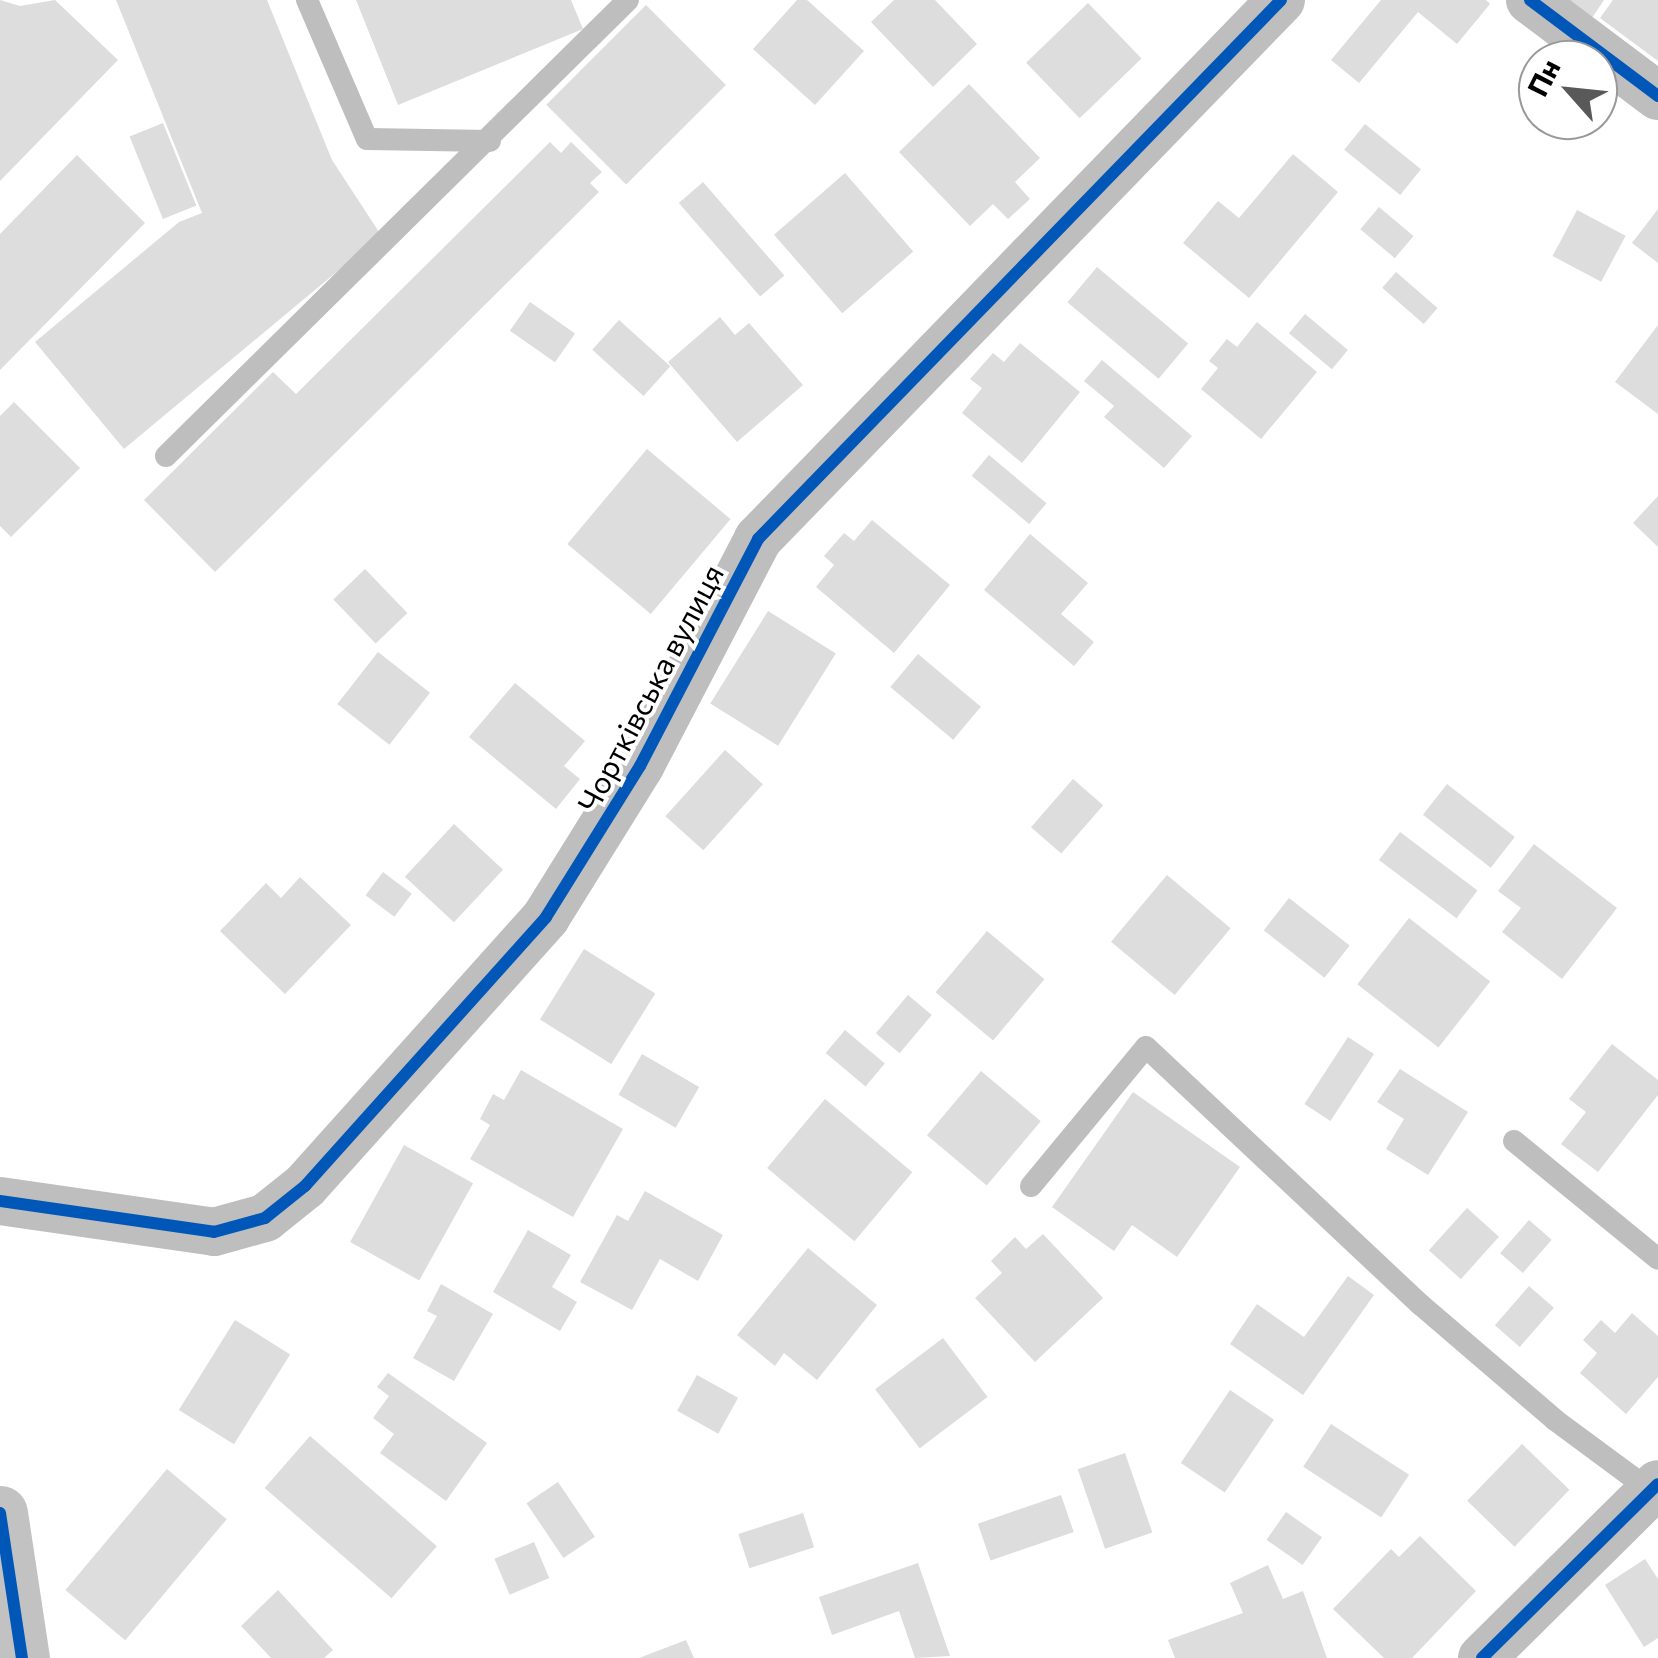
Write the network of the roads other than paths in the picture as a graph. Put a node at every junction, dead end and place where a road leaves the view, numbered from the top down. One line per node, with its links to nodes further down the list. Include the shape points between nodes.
1 (307, 0): 6 (lane, via 368,140)
2 (628, 0): 6 (lane)
3 (1281, 0): 10 (street, Чортківська вулиця, via 758,539 640,766 568,885 509,963 305,1186 265,1218 214,1232)
4 (1530, 0): 5 (street)
5 (1658, 96)
6 (490, 141): 7 (lane)
7 (166, 456)
8 (1514, 1141): 11 (lane)
9 (1031, 1186): 12 (lane, via 1146,1047 1421,1305 1554,1420)
10 (0, 1201)
11 (1658, 1260)
12 (1654, 1487): 15 (street)
13 (0, 1513): 14 (street)
14 (22, 1658)
15 (1482, 1658)

